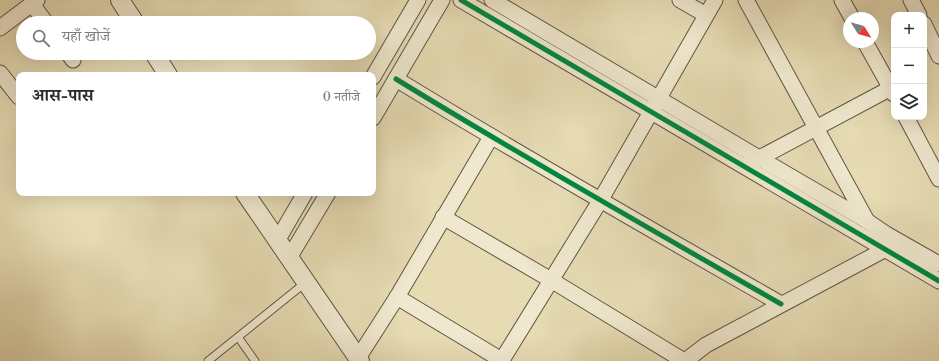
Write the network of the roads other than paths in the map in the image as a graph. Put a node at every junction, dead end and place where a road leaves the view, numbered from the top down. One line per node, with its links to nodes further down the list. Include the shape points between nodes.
1 (120, 0): 18 (street)
2 (418, 0): 25 (street)
3 (442, 0): 27 (street)
4 (461, 0): 32 (street)
5 (492, 0): 31 (street)
6 (680, 0): 14 (street)
7 (715, 0): 14 (street)
8 (746, 0): 35 (street)
9 (842, 0): 12 (street)
10 (911, 0): 13 (street)
11 (35, 2): 15 (street); 17 (street)
12 (849, 12)
13 (917, 12)
14 (706, 15): 31 (street)
15 (16, 16)
16 (16, 16): 19 (street)
17 (42, 16)
18 (130, 16)
19 (0, 28)
20 (927, 30): 22 (street)
21 (869, 48): 28 (street)
22 (939, 56)
23 (158, 60): 24 (street)
24 (166, 72)
25 (376, 72)
26 (0, 73): 30 (street)
27 (396, 79): 33 (street); 36 (street)
28 (891, 89)
29 (891, 91): 35 (street)
30 (16, 93)
31 (659, 99): 32 (street); 37 (street)
32 (651, 112): 38 (street); 43 (street)
33 (376, 113)
34 (908, 120): 39 (street)
35 (817, 127): 37 (street); 45 (street)
36 (491, 137): 43 (street); 44 (street)
37 (759, 158): 38 (street); 45 (street)
38 (744, 167): 47 (street)
39 (939, 178)
40 (247, 196): 46 (street)
41 (303, 196): 46 (street)
42 (326, 196): 48 (street)
43 (600, 201): 50 (street); 54 (street)
44 (443, 217): 50 (street); 53 (street)
45 (867, 220): 49 (street, via 886,234)
46 (277, 241): 48 (street)
47 (884, 250): 51 (street); 54 (street)
48 (289, 258): 52 (street)
49 (939, 264)
50 (551, 280): 59 (street); 60 (street)
51 (939, 281)
52 (306, 283): 55 (lane); 56 (street)
53 (397, 297): 56 (street); 59 (street)
54 (781, 304): 60 (street, via 706,345)
55 (238, 337): 57 (lane); 58 (lane)
56 (359, 359)
57 (208, 361)
58 (255, 361)
59 (503, 361)
60 (685, 361)

